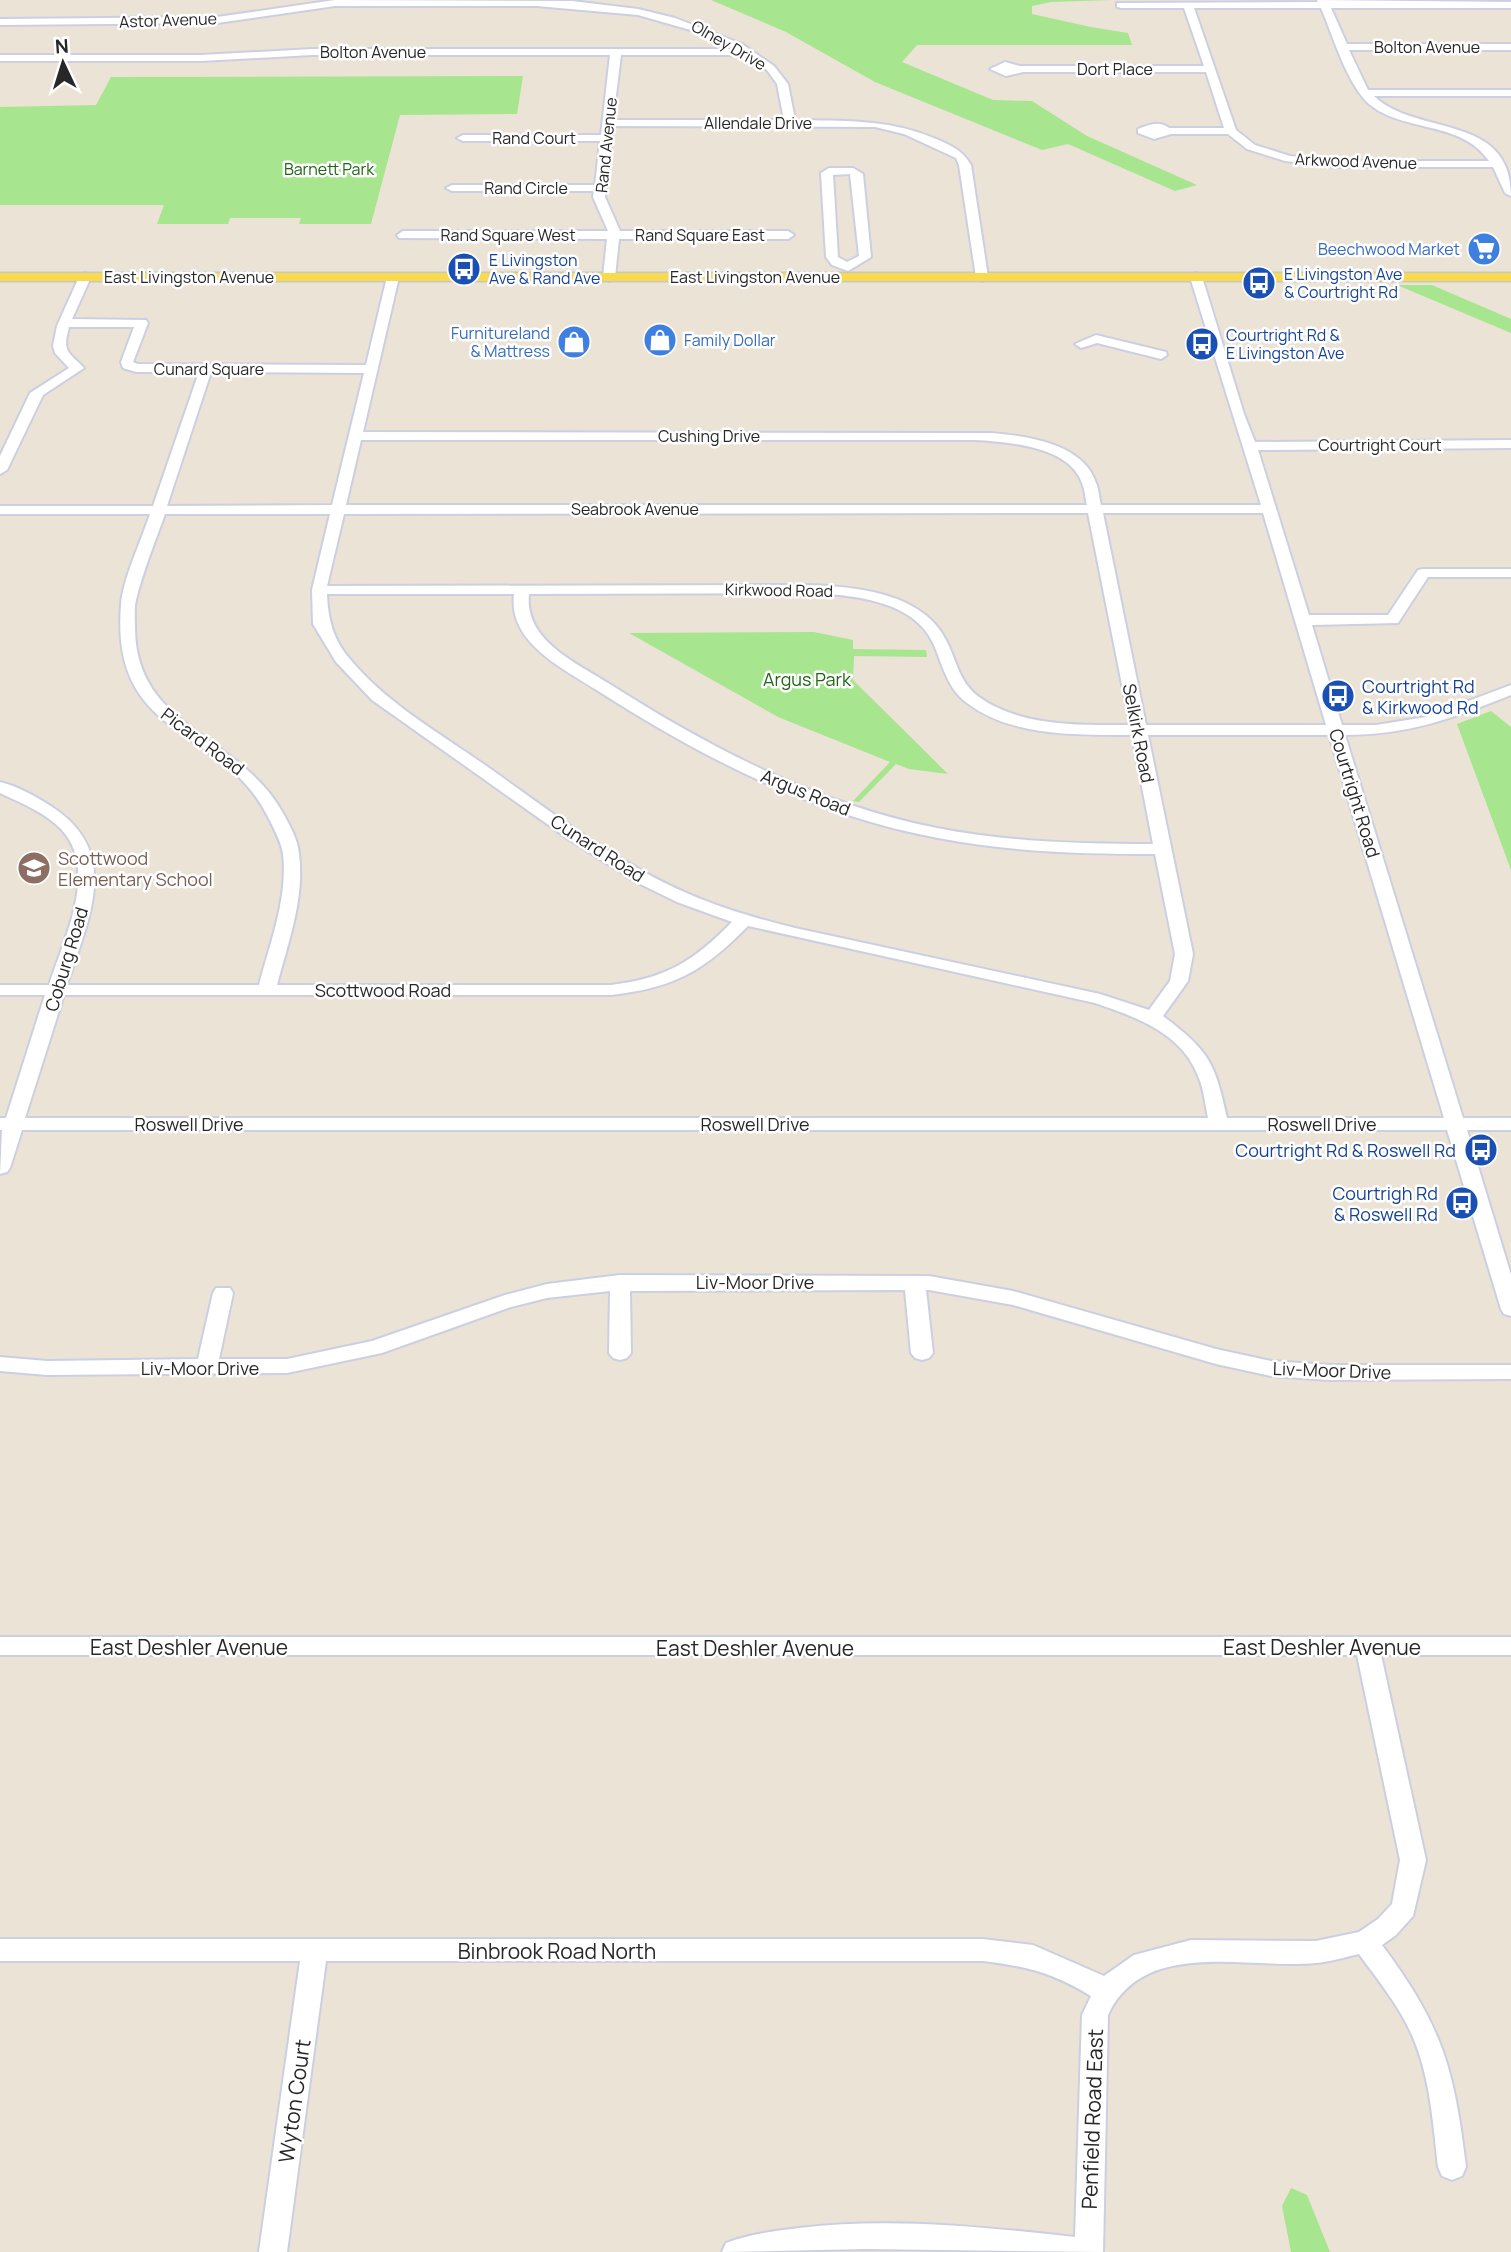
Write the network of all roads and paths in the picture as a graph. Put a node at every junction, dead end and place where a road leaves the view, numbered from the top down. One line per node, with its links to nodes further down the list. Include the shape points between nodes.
1 (1323, 2): 3 (street); 4 (street); 7 (street)
2 (1121, 5): 3 (street)
3 (1188, 5): 13 (street)
4 (1511, 5)
5 (629, 6): 6 (street, Astor Avenue, via 339,3 177,22); 10 (street, Olney Drive, via 674,16)
6 (0, 22)
7 (1343, 47): 8 (street, Bolton Avenue); 14 (street)
8 (1511, 47)
9 (616, 51): 10 (street, Bolton Avenue); 11 (street, Bolton Avenue); 16 (street, Rand Avenue)
10 (746, 52): 17 (street, Olney Drive, via 783,79)
11 (0, 58)
12 (1019, 69): 13 (street, Dort Place)
13 (1210, 69): 19 (street)
14 (1365, 93): 15 (street); 22 (street, via 1389,111 1472,139)
15 (1511, 93)
16 (608, 123): 17 (street, Allendale Drive); 21 (street, Rand Avenue)
17 (790, 123): 33 (street, Allendale Drive, via 864,123 907,131 954,152 965,164)
18 (1167, 131): 19 (street)
19 (1231, 131): 22 (street, Arkwood Avenue, via 1259,150 1311,162)
20 (463, 138): 21 (street, Rand Court)
21 (606, 138): 24 (street, Rand Avenue)
22 (1496, 164): 25 (street)
23 (452, 188): 24 (street, Rand Circle)
24 (600, 188): 26 (street, Rand Avenue, via 600,204 613,225)
25 (1511, 193)
26 (613, 235): 27 (street, Rand Square East); 28 (street, Rand Square West); 32 (street, Rand Avenue)
27 (788, 235)
28 (403, 236)
29 (848, 272): 29 (street, via 865,257 857,174 833,170 827,173 832,257); 32 (main road, East Livingston Avenue); 33 (main road, East Livingston Avenue)
30 (0, 277): 31 (main road, East Livingston Avenue)
31 (85, 277): 35 (main road, East Livingston Avenue); 37 (street)
32 (609, 277): 35 (main road, East Livingston Avenue)
33 (982, 277): 34 (main road, East Livingston Avenue)
34 (1196, 277): 36 (main road, East Livingston Avenue); 44 (street, Courtright Road)
35 (393, 278): 40 (street, Cunard Road)
36 (1511, 278)
37 (65, 323): 40 (street, Cunard Square, via 142,323 127,362 136,368); 46 (street, via 58,345 78,368 37,393)
38 (1081, 344): 39 (street, via 1096,338)
39 (1161, 355)
40 (371, 369): 42 (street, Cunard Road)
41 (205, 373): 51 (street, Picard Road)
42 (355, 436): 45 (street, Cushing Drive, via 975,436 1030,441); 47 (street, Cunard Road)
43 (1511, 444): 44 (street, Courtright Court)
44 (1250, 446): 49 (street, Courtright Road)
45 (1060, 452): 48 (street, Selkirk Road, via 1079,465 1089,481)
46 (0, 470)
47 (337, 509): 48 (street, Seabrook Avenue); 51 (street, Seabrook Avenue); 53 (street, Cunard Road)
48 (1096, 509): 49 (street, Seabrook Avenue); 57 (street, Selkirk Road)
49 (1269, 509): 55 (street, Courtright Road)
50 (0, 510): 51 (street, Seabrook Avenue)
51 (160, 510): 64 (street, Picard Road, via 128,602 124,630 129,663 141,688 170,720 255,782 278,816 291,853 289,894)
52 (1511, 573): 55 (street, via 1423,573 1392,620)
53 (319, 590): 54 (street, Kirkwood Road); 61 (street, Cunard Road, via 321,624 341,659 378,697 609,859 683,898)
54 (522, 590): 57 (street, Kirkwood Road, via 810,589 859,594 901,607 923,621 937,636 949,673 983,705 1044,726); 60 (street, Argus Road, via 524,624 545,645 628,703 703,747 790,789 935,833 1058,848)
55 (1303, 620): 58 (street, Courtright Road)
56 (1511, 690): 58 (street, Kirkwood Road, via 1429,721 1376,730)
57 (1139, 730): 58 (street, Kirkwood Road); 60 (street, Selkirk Road)
58 (1336, 730): 68 (street, Courtright Road)
59 (0, 787): 63 (street, Coburg Road, via 56,814 83,851 88,883 85,900)
60 (1163, 849): 65 (street, Selkirk Road, via 1184,969 1178,987)
61 (744, 920): 64 (street, Scottwood Road, via 686,972 630,988); 65 (street, Cunard Road, via 1100,999)
62 (0, 990): 63 (street, Scottwood Road)
63 (56, 990): 64 (street, Scottwood Road); 66 (street, Coburg Road)
64 (268, 990)
65 (1152, 1017): 67 (street, Cunard Road, via 1200,1059)
66 (7, 1124): 67 (street, Roswell Drive); 70 (street, Coburg Road)
67 (1219, 1124): 68 (street, Roswell Drive)
68 (1455, 1124): 69 (street, Roswell Drive); 74 (street, Courtright Road)
69 (1511, 1124)
70 (0, 1168)
71 (620, 1282): 72 (street, Liv-Moor Drive); 75 (street); 78 (street, Liv-Moor Drive, via 516,1299 375,1348 322,1361)
72 (915, 1283): 76 (street); 79 (street, Liv-Moor Drive, via 977,1288 1036,1302 1261,1367 1317,1372)
73 (223, 1293): 78 (street)
74 (1511, 1309)
75 (620, 1353)
76 (922, 1353)
77 (0, 1364): 78 (street, Liv-Moor Drive)
78 (207, 1368)
79 (1511, 1372)
80 (0, 1646): 82 (street, East Deshler Avenue)
81 (1511, 1646): 82 (street, East Deshler Avenue)
82 (1367, 1647): 83 (street, via 1413,1860 1404,1908)
83 (1365, 1942): 86 (street, via 1316,1952 1191,1951 1143,1963); 87 (street, via 1416,2015 1433,2053 1445,2101)
84 (0, 1950): 85 (street, Binbrook Road North)
85 (314, 1951): 86 (street, Binbrook Road North, via 983,1950 1033,1956); 88 (street, Wyton Court)
86 (1106, 1991): 90 (street, Penfield Road East, via 1095,2015)
87 (1452, 2166)
88 (273, 2252)
89 (736, 2252): 90 (street, via 771,2243 895,2236)
90 (1089, 2252)

